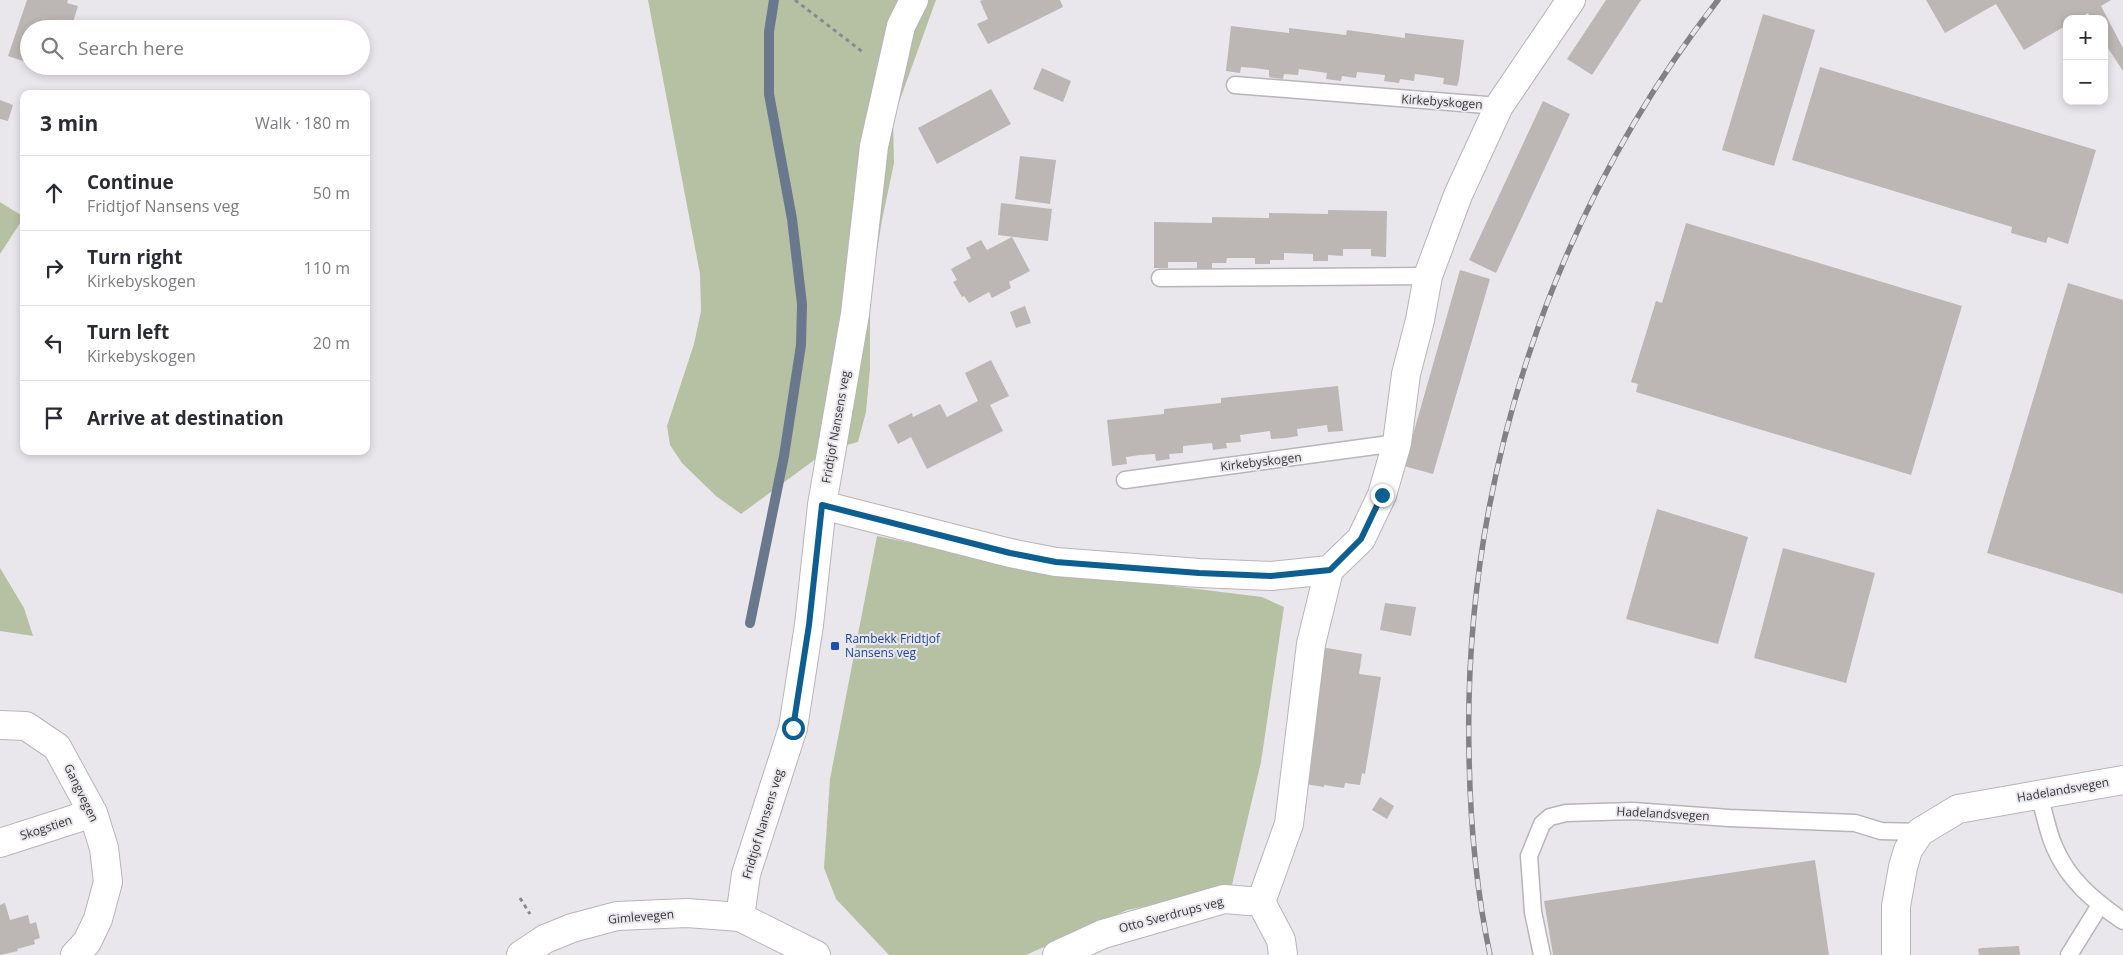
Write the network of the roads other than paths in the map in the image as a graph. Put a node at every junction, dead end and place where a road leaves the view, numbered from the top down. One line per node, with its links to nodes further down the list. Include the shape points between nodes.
1 (914, 0): 9 (street, Fridtjof Nansens veg, via 901,26 874,146 855,314)
2 (1571, 0): 4 (street, Kirkebyskogen)
3 (1235, 84): 4 (lane, Kirkebyskogen)
4 (1499, 106): 5 (street, Kirkebyskogen, via 1458,195)
5 (1428, 276): 6 (lane); 7 (street, Kirkebyskogen, via 1406,374)
6 (1160, 278)
7 (1397, 443): 8 (lane, Kirkebyskogen); 10 (street, Kirkebyskogen, via 1382,495 1361,539)
8 (1125, 480)
9 (822, 505): 10 (street, via 1056,562 1271,576); 19 (street, Fridtjof Nansens veg, via 809,625 793,728 746,874)
10 (1330, 570): 17 (street, via 1311,644 1289,824)
11 (0, 725): 14 (street, Gangvegen, via 26,726 57,747)
12 (2123, 780): 13 (street, Hadelandsvegen)
13 (2039, 794): 15 (street, Hadelandsvegen, via 1958,809); 18 (lane, via 2054,846 2065,868)
14 (93, 813): 16 (street, Skogstien); 21 (street, Gangvegen, via 104,848 108,882 98,919 87,942)
15 (1920, 832): 26 (lane, Hadelandsvegen, via 1881,831 1856,823 1633,811 1550,817 1542,824 1529,856 1533,912); 27 (street, Hadelandsvegen, via 1908,850 1903,867 1896,906)
16 (0, 842)
17 (1261, 902): 24 (street, Otto Sverdrups veg, via 1224,899 1103,934); 25 (street, via 1280,940)
18 (2100, 905): 20 (lane); 28 (lane)
19 (740, 917): 22 (street, Gimlevegen, via 687,913 617,916 545,938); 23 (street)
20 (2123, 921)
21 (75, 955)
22 (521, 955)
23 (816, 955)
24 (1057, 955)
25 (1283, 955)
26 (1542, 955)
27 (1896, 955)
28 (2069, 955)

